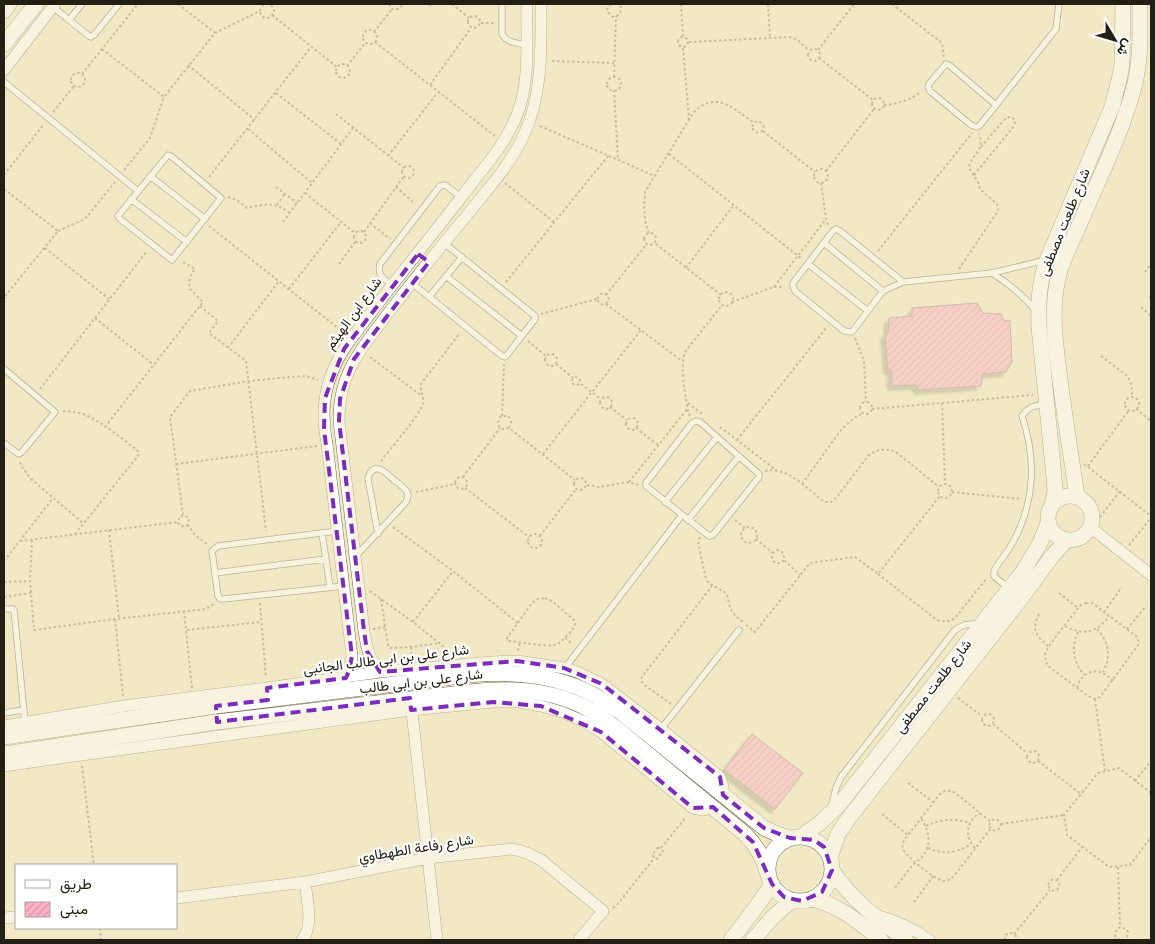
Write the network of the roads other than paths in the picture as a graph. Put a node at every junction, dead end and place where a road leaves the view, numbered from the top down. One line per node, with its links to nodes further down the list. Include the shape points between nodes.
1 (9, 4): 13 (street)
2 (36, 4): 16 (street)
3 (82, 4): 14 (lane)
4 (119, 4): 14 (lane, via 92,37)
5 (502, 4): 17 (lane, via 502,34 509,42)
6 (527, 4): 17 (street, شارع ابن الهيثم)
7 (542, 4): 27 (street, شارع ابن الهيثم, via 538,92 530,121 516,151 498,177)
8 (1059, 4): 20 (lane, via 1056,29)
9 (1113, 4): 12 (street)
10 (1140, 4): 15 (street, شارع طلعت مصطفى)
11 (54, 5): 14 (lane); 18 (street)
12 (1123, 10): 31 (street, شارع طلعت مصطفى, via 1122,65 1112,107)
13 (4, 11)
14 (69, 20)
15 (1145, 41): 49 (street, شارع طلعت مصطفى, via 1127,111 1058,276 1054,326)
16 (4, 44)
17 (526, 44): 23 (street, شارع ابن الهيثم, via 526,81 516,119 503,142)
18 (4, 70)
19 (4, 82): 22 (lane)
20 (996, 105): 20 (lane, via 946,64 928,87 971,126 980,125)
21 (150, 176): 22 (lane); 25 (lane); 25 (lane, via 168,155 171,156 222,198)
22 (138, 191): 24 (lane)
23 (461, 197): 29 (street, شارع ابن الهيثم); 38 (lane, via 445,185 440,186 380,264 380,275)
24 (131, 199): 26 (lane); 26 (lane, via 118,216 152,245 172,260)
25 (205, 220): 26 (lane)
26 (187, 242)
27 (444, 243): 30 (lane); 32 (street, شارع ابن الهيثم)
28 (824, 243): 33 (lane); 36 (lane, via 836,229); 39 (lane)
29 (418, 254): 32 (street); 38 (street, شارع ابن الهيثم)
30 (462, 257): 35 (lane); 43 (lane, via 535,316)
31 (1047, 260): 34 (lane); 42 (street, شارع طلعت مصطفى, via 1039,286)
32 (428, 262): 37 (street, شارع ابن الهيثم)
33 (808, 264): 41 (lane); 41 (lane, via 792,286 844,332 852,332)
34 (992, 272): 36 (lane); 42 (lane, via 1026,298)
35 (446, 276): 40 (lane); 43 (lane)
36 (903, 282): 39 (lane)
37 (412, 283): 40 (lane); 60 (street, شارع ابن الهيثم, via 354,359 342,389 338,410)
38 (392, 285): 56 (street, شارع ابن الهيثم, via 337,359 328,383 324,429)
39 (883, 291): 41 (lane)
40 (430, 297): 43 (lane, via 504,357)
41 (868, 311)
42 (1038, 314): 45 (street, شارع طلعت مصطفى)
43 (522, 336)
44 (4, 369): 47 (lane, via 55,412 19,454)
45 (1046, 399): 51 (street, شارع طلعت مصطفى, via 1054,477); 66 (lane, via 1029,407 1022,416 1030,449 1032,483 1025,514 1014,541 994,571 994,576)
46 (717, 437): 48 (lane); 50 (lane); 50 (lane, via 700,422 692,423 646,483)
47 (4, 443)
48 (739, 456): 53 (lane); 53 (lane, via 759,476 713,535 709,536)
49 (1077, 496): 51 (street, via 1063,496); 55 (street, via 1089,505 1092,512)
50 (665, 502): 52 (lane)
51 (1052, 505): 54 (street)
52 (682, 515): 53 (lane); 69 (lane)
53 (688, 520)
54 (1048, 522): 59 (street, via 1052,531); 66 (street, شارع طلعت مصطفى, via 1040,543)
55 (1090, 527): 59 (street, via 1081,537); 63 (street)
56 (337, 531): 57 (lane); 65 (street, شارع ابن الهيثم)
57 (322, 534): 61 (lane); 62 (lane, via 218,546 212,552)
58 (378, 534): 58 (lane, via 368,478 375,468 381,469 408,494 406,502); 60 (lane)
59 (1067, 540): 88 (street, شارع طلعت مصطفى, via 848,819 838,834)
60 (355, 558): 70 (street, شارع ابن الهيثم, via 367,651)
61 (326, 560): 62 (lane); 64 (lane)
62 (215, 573): 64 (lane, via 220,599)
63 (1151, 575)
64 (330, 586): 65 (lane)
65 (344, 586): 71 (street, شارع ابن الهيثم, via 352,656)
66 (1009, 589): 86 (street, شارع طلعت مصطفى, via 838,806)
67 (4, 608): 75 (lane, via 14,610)
68 (739, 630): 80 (lane)
69 (564, 668): 70 (street, شارع على بن ابى طالب الجانبى, via 517,661); 80 (street, شارع على بن ابى طالب الجانبى, via 602,684)
70 (380, 672): 71 (street, شارع على بن ابى طالب الجانبى)
71 (346, 678): 72 (street, شارع على بن ابى طالب الجانبى)
72 (267, 694): 74 (street, شارع على بن ابى طالب); 77 (street, شارع على بن ابى طالب الجانبى, via 193,698); 84 (street, شارع على بن ابى طالب, via 493,673 546,678 572,685 619,711)
73 (411, 704): 78 (street, شارع على بن ابى طالب); 83 (street); 85 (street, via 519,702 562,712 601,732 693,808); 85 (street, شارع على بن ابى طالب, via 493,689 544,693 567,700 609,723); 87 (street)
74 (216, 706): 78 (street); 81 (street, شارع على بن ابى طالب)
75 (23, 710): 76 (lane); 77 (lane)
76 (4, 713)
77 (24, 722): 79 (street, شارع على بن ابى طالب الجانبى)
78 (217, 722): 82 (street, شارع على بن ابى طالب)
79 (4, 726)
80 (660, 729): 84 (street, شارع على بن ابى طالب الجانبى, via 720,777)
81 (4, 737)
82 (4, 754)
83 (4, 766)
84 (723, 795): 86 (street, شارع على بن ابى طالب, via 764,828)
85 (713, 807): 89 (street, شارع على بن ابى طالب, via 754,842)
86 (796, 837): 88 (street, via 814,840 824,847); 89 (street, via 780,844 772,852 768,864)
87 (428, 858): 90 (street, شارع رفاعة الطهطاوي); 96 (street); 97 (street, شارع رفاعة الطهطاوي, via 512,849 532,854 603,912)
88 (831, 864): 92 (street, via 829,882); 94 (street, via 838,880 852,897)
89 (770, 880): 93 (street, via 777,891); 98 (street, via 758,906)
90 (305, 882): 91 (street, شارع رفاعة الطهطاوي); 95 (street, via 309,922)
91 (178, 898)
92 (811, 899): 93 (street); 100 (street, via 844,911)
93 (792, 900): 99 (street)
94 (873, 915): 101 (street); 102 (street, via 906,926)
95 (302, 940)
96 (436, 940)
97 (579, 940)
98 (731, 940)
99 (753, 940)
100 (882, 940)
101 (906, 940)
102 (929, 940)

